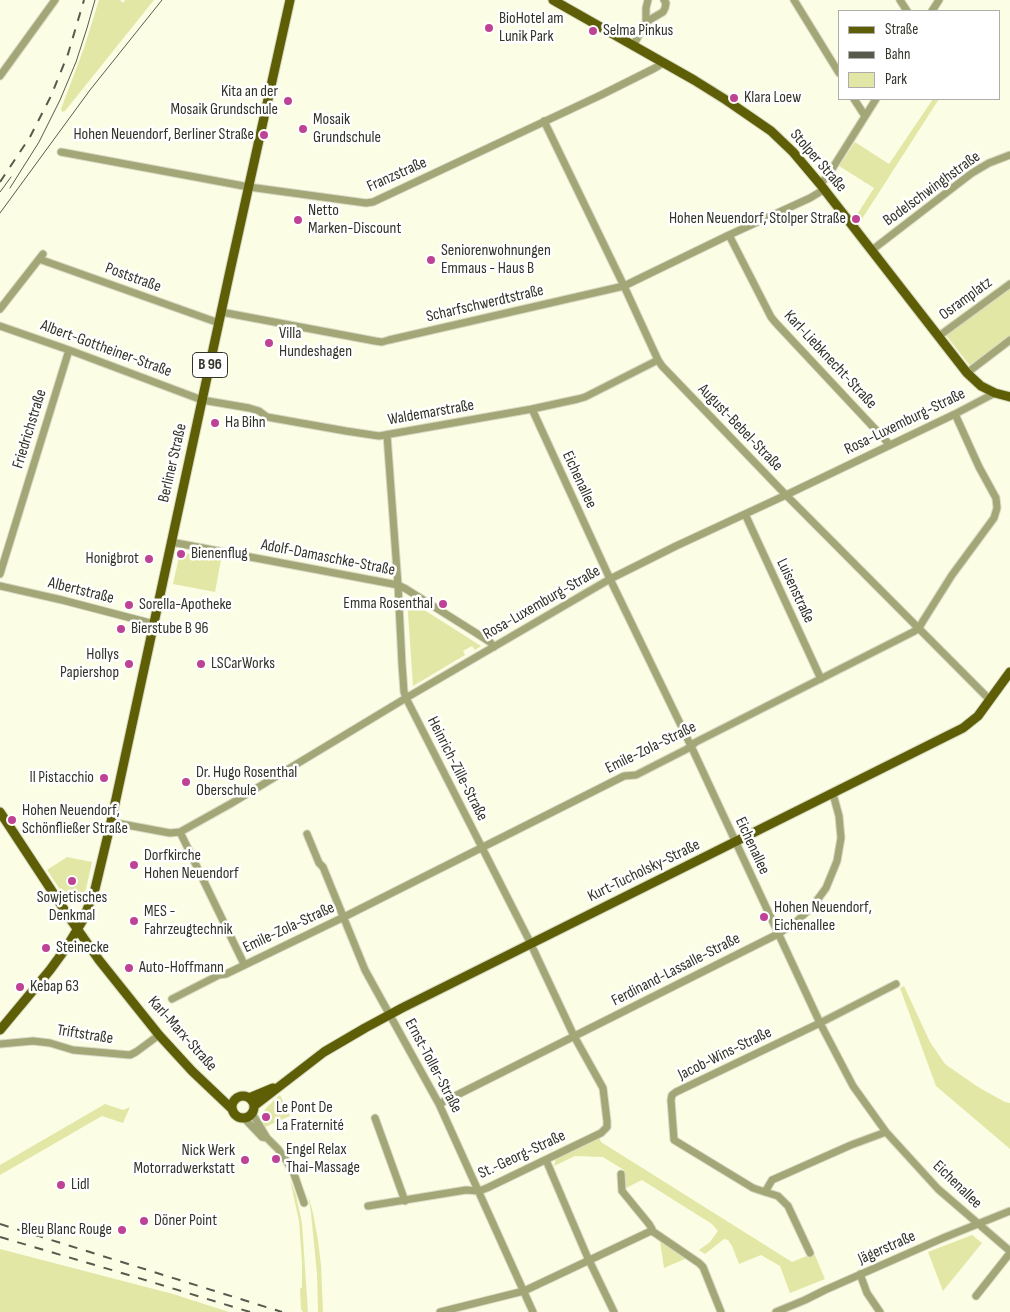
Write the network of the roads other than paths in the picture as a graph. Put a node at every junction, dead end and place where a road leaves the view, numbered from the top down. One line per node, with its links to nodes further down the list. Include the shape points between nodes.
1 (54, 0): 11 (street)
2 (290, 0): 18 (main road, Berliner Straße / B 96)
3 (553, 0): 8 (main road, Stolper Straße)
4 (648, 0): 7 (street)
5 (664, 0): 7 (street, via 666,8 663,12)
6 (794, 0): 10 (street)
7 (646, 22): 8 (street)
8 (633, 46): 9 (main road, Stolper Straße)
9 (663, 63): 15 (street, Franzstraße); 19 (main road, Stolper Straße, via 760,122 782,141)
10 (838, 71)
11 (0, 76)
12 (855, 100): 14 (street)
13 (875, 100): 14 (street, Scharfschwerdtstraße)
14 (865, 116): 19 (street, Scharfschwerdtstraße)
15 (544, 121): 18 (street, Franzstraße, via 366,204); 23 (street, August-Bebel-Straße)
16 (61, 152): 18 (street, Franzstraße)
17 (1010, 155): 21 (street, Bodelschwinghstraße, via 972,174)
18 (248, 187): 25 (main road, Berliner Straße / B 96)
19 (823, 187): 20 (street, Scharfschwerdtstraße, via 810,198); 21 (main road, Stolper Straße)
20 (729, 235): 23 (street, Scharfschwerdtstraße); 39 (street, Karl-Liebknecht-Straße, via 771,317)
21 (872, 250): 28 (main road, Stolper Straße)
22 (1010, 284): 28 (street, Osramplatz)
23 (624, 286): 25 (street, Scharfschwerdtstraße, via 382,342); 31 (street, August-Bebel-Straße)
24 (0, 309): 26 (street, Poststraße, via 41,257)
25 (221, 312): 26 (main road, Berliner Straße / B 96)
26 (219, 323): 35 (main road, Berliner Straße / B 96)
27 (0, 326): 30 (street, Albert-Gottheiner-Straße)
28 (939, 336): 32 (main road, Stolper Straße)
29 (1010, 340): 32 (street)
30 (70, 350): 35 (street, Albert-Gottheiner-Straße); 43 (street, Friedrichstraße)
31 (658, 360): 36 (street, Waldemarstraße, via 585,397); 40 (street, August-Bebel-Straße)
32 (967, 373): 33 (main road, Stolper Straße)
33 (995, 393): 34 (main road, Stolper Straße); 37 (street, Rosa-Luxemburg-Straße)
34 (1010, 397)
35 (202, 400): 38 (street, Waldemarstraße, via 249,408 271,418 346,432); 42 (main road, Berliner Straße / B 96)
36 (532, 409): 38 (street, Waldemarstraße); 44 (street, Eichenallee)
37 (955, 414): 39 (street, Rosa-Luxemburg-Straße); 48 (street, Emile-Zola-Straße, via 996,498 997,508 994,518 952,575)
38 (387, 435): 46 (street, Heinrich-Zille-Straße)
39 (890, 445): 40 (street, Rosa-Luxemburg-Straße)
40 (786, 495): 41 (street, Rosa-Luxemburg-Straße); 48 (street, August-Bebel-Straße)
41 (744, 514): 44 (street, Rosa-Luxemburg-Straße); 51 (street, Luisenstraße)
42 (171, 542): 46 (street, Adolf-Damaschke-Straße); 47 (main road, Berliner Straße / B 96)
43 (0, 574)
44 (610, 579): 49 (street, Rosa-Luxemburg-Straße); 54 (street, Eichenallee)
45 (0, 586): 47 (street, Albertstraße)
46 (398, 586): 49 (street, Adolf-Damaschke-Straße); 52 (street, Heinrich-Zille-Straße)
47 (154, 624): 57 (main road, Berliner Straße / B 96)
48 (919, 628): 51 (street, Emile-Zola-Straße); 53 (street, August-Bebel-Straße)
49 (494, 647): 52 (street, Rosa-Luxemburg-Straße)
50 (1010, 672): 53 (main road, Kurt-Tucholsky-Straße)
51 (821, 679): 54 (street, Emile-Zola-Straße)
52 (406, 698): 58 (street, Rosa-Luxemburg-Straße); 61 (street, Heinrich-Zille-Straße)
53 (990, 700): 55 (main road, Kurt-Tucholsky-Straße, via 963,728)
54 (691, 746): 60 (street, Eichenallee); 61 (street, Emile-Zola-Straße)
55 (833, 794): 60 (main road, Kurt-Tucholsky-Straße); 64 (street, Ferdinand-Lassalle-Straße, via 840,816 837,861 826,888 812,906)
56 (0, 812): 63 (main road, Karl-Marx-Straße)
57 (111, 822): 58 (street, via 170,834); 63 (main road, Berliner Straße / B 96, via 94,894)
58 (180, 832): 66 (street)
59 (307, 834): 62 (street, Ernst-Toller-Straße)
60 (735, 842): 64 (street, Eichenallee); 65 (main road, Kurt-Tucholsky-Straße)
61 (482, 848): 62 (street, Emile-Zola-Straße); 65 (street, Heinrich-Zille-Straße)
62 (344, 917): 66 (street, Emile-Zola-Straße); 69 (street, Ernst-Toller-Straße, via 365,970)
63 (77, 930): 71 (main road, B 96, via 55,963); 72 (main road, Karl-Marx-Straße)
64 (778, 934): 70 (street, Eichenallee); 73 (street, Ferdinand-Lassalle-Straße)
65 (530, 945): 69 (main road, Kurt-Tucholsky-Straße); 73 (street, Heinrich-Zille-Straße)
66 (244, 964): 68 (street, Emile-Zola-Straße)
67 (896, 984): 70 (street, Jacob-Wins-Straße)
68 (172, 999)
69 (390, 1015): 75 (main road, Kurt-Tucholsky-Straße, via 330,1049); 80 (street, Ernst-Toller-Straße)
70 (820, 1023): 84 (street, Eichenallee, via 853,1086); 88 (street, Jacob-Wins-Straße, via 672,1096 674,1140)
71 (0, 1030)
72 (159, 1035): 74 (street, Triftstraße, via 130,1054 73,1050 33,1041); 76 (main road, Karl-Marx-Straße)
73 (574, 1036): 77 (street, Heinrich-Zille-Straße); 80 (street, Ferdinand-Lassalle-Straße)
74 (0, 1044)
75 (280, 1086): 78 (main road, Kurt-Tucholsky-Straße); 82 (main road, Kurt-Tucholsky-Straße)
76 (209, 1087): 79 (main road, Karl-Marx-Straße); 81 (main road, Karl-Marx-Straße)
77 (603, 1088): 85 (street, St.-Georg-Straße, via 607,1127)
78 (249, 1098): 79 (main road, Karl-Marx-Straße); 82 (main road, Karl-Marx-Straße, via 253,1103)
79 (235, 1099): 81 (main road)
80 (439, 1104): 87 (street, Ernst-Toller-Straße)
81 (232, 1109): 82 (main road, Karl-Marx-Straße, via 235,1115)
82 (250, 1112): 90 (street, Karl-Marx-Straße, via 262,1137 268,1138 286,1160)
83 (375, 1118): 89 (street)
84 (886, 1132): 88 (street, via 772,1180); 93 (street, Eichenallee, via 938,1189)
85 (546, 1160): 87 (street, St.-Georg-Straße); 97 (street)
86 (621, 1174): 94 (street, via 622,1191)
87 (480, 1191): 89 (street, St.-Georg-Straße, via 466,1190); 99 (street, Ernst-Toller-Straße)
88 (765, 1192): 96 (street, Jacob-Wins-Straße, via 778,1196 788,1206)
89 (405, 1201): 91 (street, St.-Georg-Straße)
90 (304, 1203)
91 (368, 1206)
92 (1010, 1211): 93 (street, Jägerstraße)
93 (977, 1224): 95 (street, Eichenallee); 98 (street, Jägerstraße)
94 (651, 1231): 97 (street); 104 (street, via 699,1263)
95 (1010, 1252): 100 (street, Eichenallee)
96 (810, 1253)
97 (589, 1260): 99 (street); 103 (street)
98 (860, 1274): 105 (street, Jägerstraße); 106 (street, via 866,1293)
99 (524, 1291): 101 (street); 102 (street, Ernst-Toller-Straße)
100 (976, 1296)
101 (440, 1312)
102 (533, 1312)
103 (614, 1312)
104 (721, 1312)
105 (776, 1312)
106 (880, 1312)

